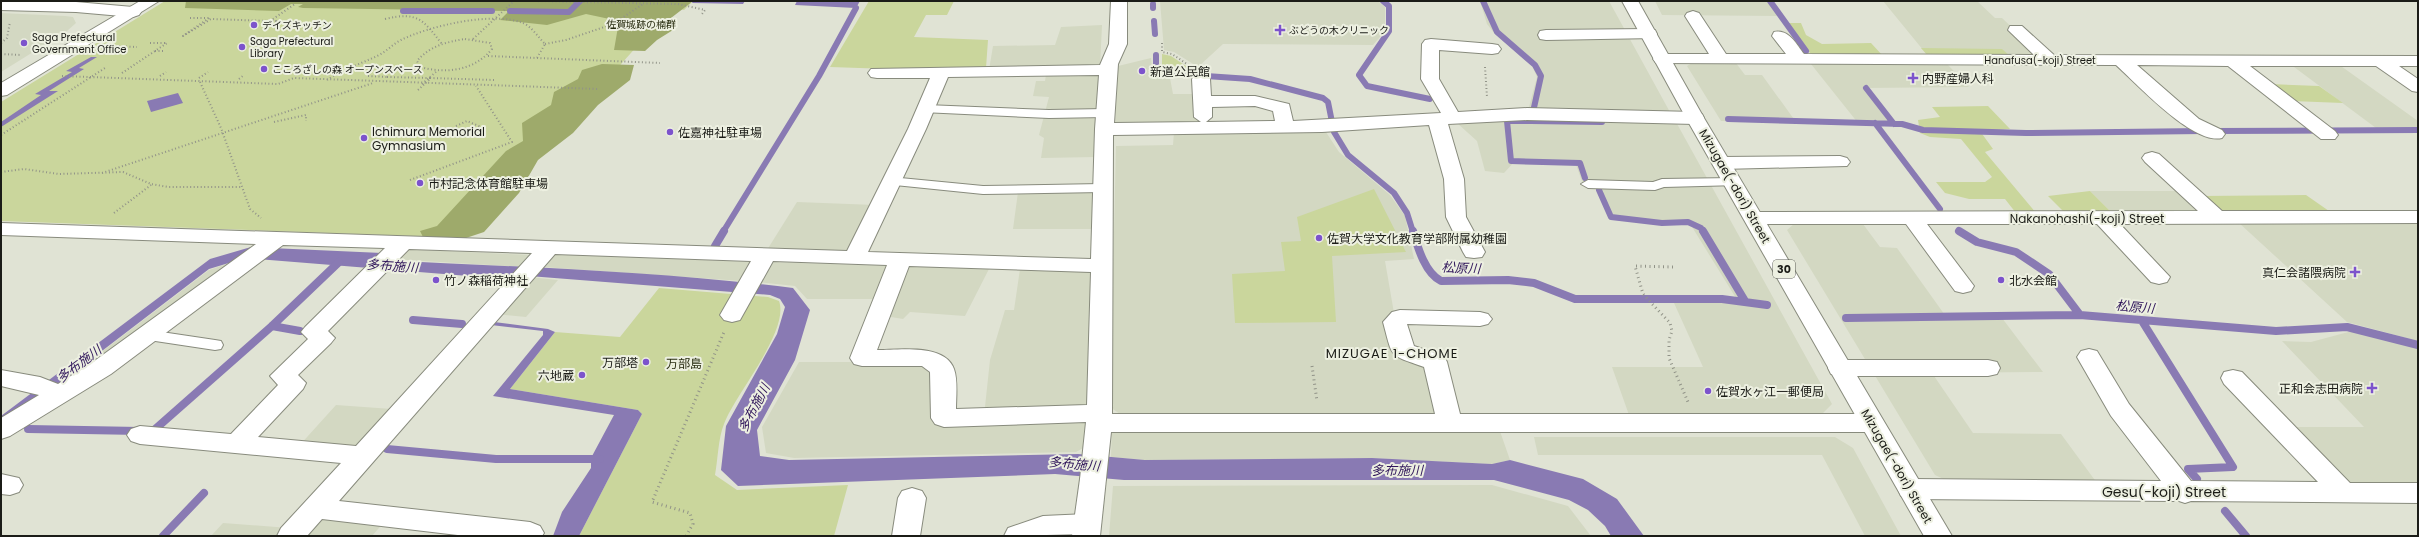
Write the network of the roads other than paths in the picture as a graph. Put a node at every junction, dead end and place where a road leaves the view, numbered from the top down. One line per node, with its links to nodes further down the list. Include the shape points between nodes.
1 (151, 1): 5 (street)
2 (1119, 1): 20 (street, via 1118,44 1110,58)
3 (1630, 1): 8 (street, Mizugae(-dori) Street / 30)
4 (5, 11): 5 (street)
5 (133, 12): 25 (street)
6 (1693, 16): 13 (street)
7 (2016, 30): 15 (street)
8 (1649, 34): 9 (street); 12 (street, Mizugae(-dori) Street / 30)
9 (1546, 35)
10 (1780, 36): 14 (street)
11 (1492, 49): 29 (street, via 1432,44 1430,79)
12 (1662, 59): 13 (street, Hanafusa(-koji) Street); 28 (street, Mizugae(-dori) Street / 30)
13 (1721, 59): 14 (street, Hanafusa(-koji) Street)
14 (1799, 59): 15 (street, Hanafusa(-koji) Street)
15 (2050, 60): 16 (street, Hanafusa(-koji) Street)
16 (2120, 60): 17 (street, Hanafusa(-koji) Street); 34 (street, via 2192,123)
17 (2232, 60): 18 (street, Hanafusa(-koji) Street); 33 (street)
18 (2380, 61): 19 (street, Hanafusa(-koji) Street); 24 (street)
19 (2418, 61)
20 (1108, 70): 22 (street); 30 (street)
21 (876, 73): 22 (street)
22 (942, 73): 27 (street)
23 (1197, 74): 26 (street)
24 (2418, 87)
25 (1, 91)
26 (1202, 102): 31 (street, via 1255,101 1282,108); 32 (street)
27 (926, 109): 30 (lane, via 1049,114); 38 (street)
28 (1696, 118): 29 (street, via 1534,114); 37 (street, Mizugae(-dori) Street / 30)
29 (1445, 119): 31 (street); 49 (street, via 1454,179 1456,217)
30 (1105, 121): 32 (street); 41 (street)
31 (1285, 127): 32 (street)
32 (1204, 128)
33 (2321, 130)
34 (2210, 131)
35 (2152, 158): 46 (street)
36 (1840, 162): 37 (street)
37 (1722, 163): 39 (street, Mizugae(-dori) Street / 30)
38 (890, 181): 41 (lane, via 983,190); 52 (street)
39 (1734, 182): 40 (lane, via 1662,183 1655,186); 43 (street, Mizugae(-dori) Street / 30)
40 (1588, 184)
41 (1102, 188): 55 (street)
42 (2418, 217): 46 (street, Nakanohashi(-koji) Street)
43 (1755, 218): 44 (street, Nakanohashi(-koji) Street); 63 (street, Mizugae(-dori) Street / 30)
44 (1912, 218): 45 (street, Nakanohashi(-koji) Street); 57 (street)
45 (2103, 218): 46 (street, Nakanohashi(-koji) Street); 56 (street)
46 (2216, 218)
47 (1, 229): 48 (street)
48 (265, 248): 51 (street); 60 (street)
49 (1474, 252)
50 (765, 256): 52 (street); 54 (street); 58 (street)
51 (389, 257): 54 (street); 73 (street, via 313,332 323,338 282,376 294,383)
52 (854, 258): 53 (street)
53 (900, 260): 55 (street); 68 (street, via 862,358 928,358 942,369 944,418)
54 (536, 262): 74 (street)
55 (1101, 266): 68 (street)
56 (2159, 277)
57 (1963, 286)
58 (741, 297)
59 (1480, 319): 69 (street, via 1400,317 1395,322 1403,351 1436,362)
60 (148, 335): 61 (lane); 67 (street, via 102,368)
61 (215, 345)
62 (2089, 357): 76 (street, via 2120,410)
63 (1840, 368): 64 (street); 70 (street, Mizugae(-dori) Street / 30)
64 (1988, 368)
65 (1, 378): 67 (street)
66 (2233, 378): 77 (street)
67 (49, 390): 71 (street)
68 (1099, 418): 69 (street); 81 (street)
69 (1450, 423): 70 (street)
70 (1871, 423): 75 (street, Mizugae(-dori) Street / 30)
71 (1, 430)
72 (140, 435): 73 (street)
73 (238, 444): 74 (street)
74 (362, 456): 80 (street)
75 (1911, 489): 76 (street, Gesu(-koji) Street); 86 (street, Mizugae(-dori) Street / 30)
76 (2185, 493): 77 (street, Gesu(-koji) Street)
77 (2344, 493): 78 (street, Gesu(-koji) Street)
78 (2418, 493)
79 (912, 498): 84 (street)
80 (315, 508): 82 (street); 83 (street)
81 (1087, 530): 85 (street, via 1043,526)
82 (530, 533)
83 (291, 536)
84 (906, 536)
85 (1018, 536)
86 (1938, 536)

